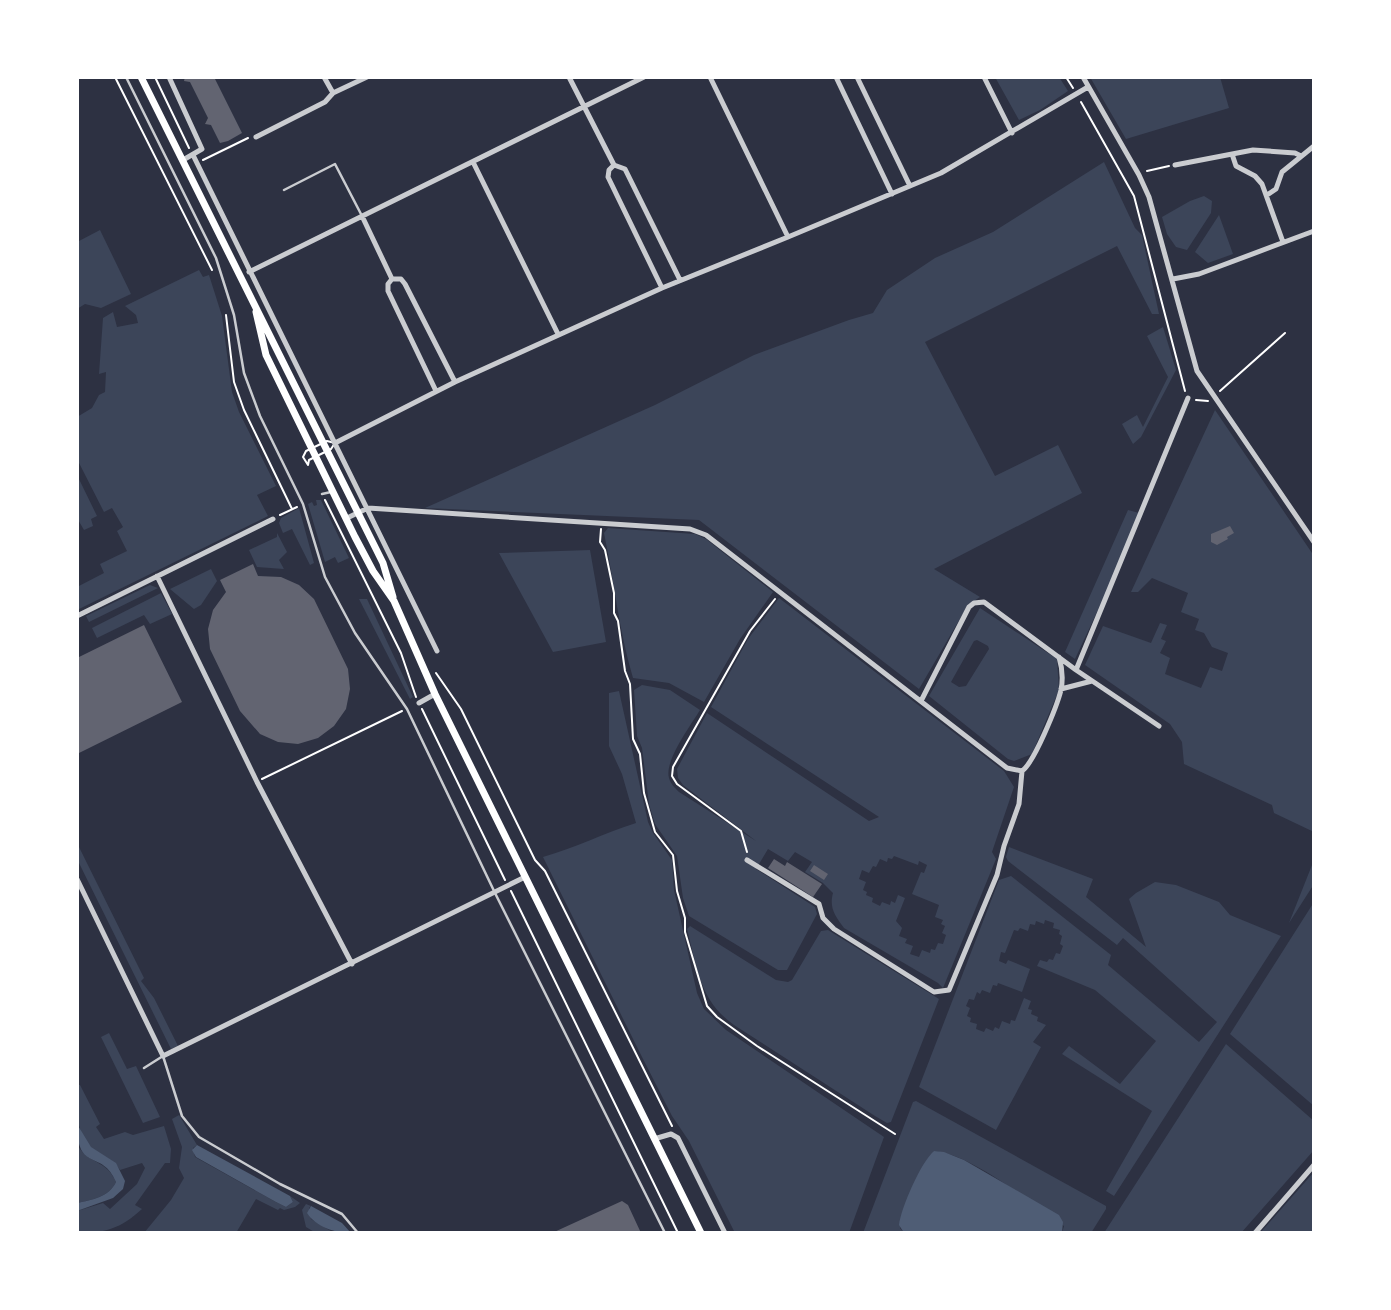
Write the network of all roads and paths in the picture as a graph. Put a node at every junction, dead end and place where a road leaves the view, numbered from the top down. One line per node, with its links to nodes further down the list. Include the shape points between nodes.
1 (115, 77): 40 (path)
2 (126, 77): 77 (lane, via 216,258 234,316 244,373 303,504 325,578 355,633)
3 (141, 77): 26 (main road)
4 (155, 77): 24 (path)
5 (169, 77): 24 (street, via 202,149)
6 (324, 77): 17 (street)
7 (367, 77): 17 (street)
8 (569, 77): 19 (street)
9 (644, 77): 19 (street)
10 (709, 77): 38 (street)
11 (836, 77): 34 (street)
12 (857, 77): 32 (street)
13 (984, 77): 20 (street)
14 (1066, 77): 18 (path)
15 (1083, 77): 16 (street)
16 (1088, 87): 18 (street); 31 (street)
17 (333, 93): 21 (street, via 325,102)
18 (1077, 94): 20 (street); 52 (path, via 1134,196)
19 (584, 106): 27 (street); 29 (street)
20 (1012, 133): 32 (street)
21 (256, 137): 28 (path)
22 (1314, 146): 25 (street)
23 (1232, 154): 25 (street, via 1253,150); 30 (street); 35 (street, via 1236,166 1259,179)
24 (192, 155): 26 (street); 28 (street)
25 (1301, 156): 35 (street, via 1282,172 1276,189)
26 (183, 160): 47 (main road)
27 (473, 162): 36 (street); 49 (street)
28 (196, 164): 41 (street)
29 (614, 165): 44 (street, via 625,169); 45 (street, via 608,177)
30 (1175, 165): 31 (path)
31 (1139, 175): 43 (street)
32 (910, 186): 34 (street)
33 (284, 190): 36 (lane, via 335,164)
34 (892, 194): 38 (street)
35 (1267, 195): 39 (street)
36 (362, 216): 41 (street); 42 (street)
37 (1314, 231): 39 (street)
38 (789, 237): 44 (street)
39 (1283, 242): 43 (street, via 1199,274)
40 (213, 271)
41 (249, 272): 54 (street)
42 (392, 279): 50 (street, via 405,284); 51 (street, via 388,291)
43 (1173, 279): 53 (street, via 1191,355)
44 (680, 280): 45 (street)
45 (662, 288): 49 (street)
46 (224, 305): 57 (path, via 234,382)
47 (256, 312): 55 (main road, via 267,355); 59 (main road)
48 (1285, 333): 53 (path)
49 (558, 334): 50 (street)
50 (455, 382): 51 (street)
51 (436, 391): 54 (street)
52 (1188, 398): 53 (path, via 1204,402); 71 (street)
53 (1213, 398): 63 (street)
54 (335, 443): 58 (street)
55 (334, 491): 56 (lane); 60 (main road)
56 (322, 495): 76 (path, via 401,653)
57 (292, 509)
58 (368, 509): 59 (street); 62 (street); 68 (street)
59 (358, 512): 60 (street); 66 (main road, via 383,563)
60 (346, 518): 66 (main road)
61 (273, 519): 64 (street)
62 (601, 523): 65 (street, via 690,529 706,535); 89 (path, via 600,542 630,684 633,739 640,754 644,793 655,832 673,855 685,932 707,1006 757,1046)
63 (1314, 542)
64 (157, 576): 67 (street); 80 (street)
65 (780, 593): 75 (street); 81 (path, via 750,631 673,766 677,784 741,831)
66 (394, 601): 74 (main road)
67 (77, 616)
68 (437, 651)
69 (1059, 657): 71 (street); 73 (street); 75 (street, via 984,602 974,603)
70 (432, 666): 90 (path, via 461,709 535,860 545,870)
71 (1076, 670): 72 (street)
72 (1092, 681): 73 (street); 78 (street)
73 (1061, 689): 79 (street, via 1032,761)
74 (435, 694): 76 (street); 82 (main road)
75 (921, 701): 79 (street, via 1007,768)
76 (419, 703): 84 (path)
77 (407, 709): 80 (path); 85 (lane)
78 (1159, 726)
79 (1022, 771): 81 (street, via 1019,804 997,875 949,990 934,992 849,941 823,918 819,904)
80 (257, 782): 86 (street)
81 (747, 860)
82 (525, 877): 84 (street); 91 (main road)
83 (77, 879): 87 (street)
84 (508, 886): 85 (street); 95 (path)
85 (495, 892): 86 (street); 94 (lane)
86 (352, 964): 87 (street)
87 (163, 1056): 88 (lane); 93 (lane, via 182,1116 199,1137 342,1214)
88 (144, 1068)
89 (895, 1134)
90 (678, 1138): 91 (street, via 671,1134); 97 (street)
91 (654, 1139): 96 (main road)
92 (1314, 1165): 98 (street)
93 (358, 1233)
94 (665, 1233)
95 (678, 1233)
96 (701, 1233)
97 (725, 1233)
98 (1255, 1233)

